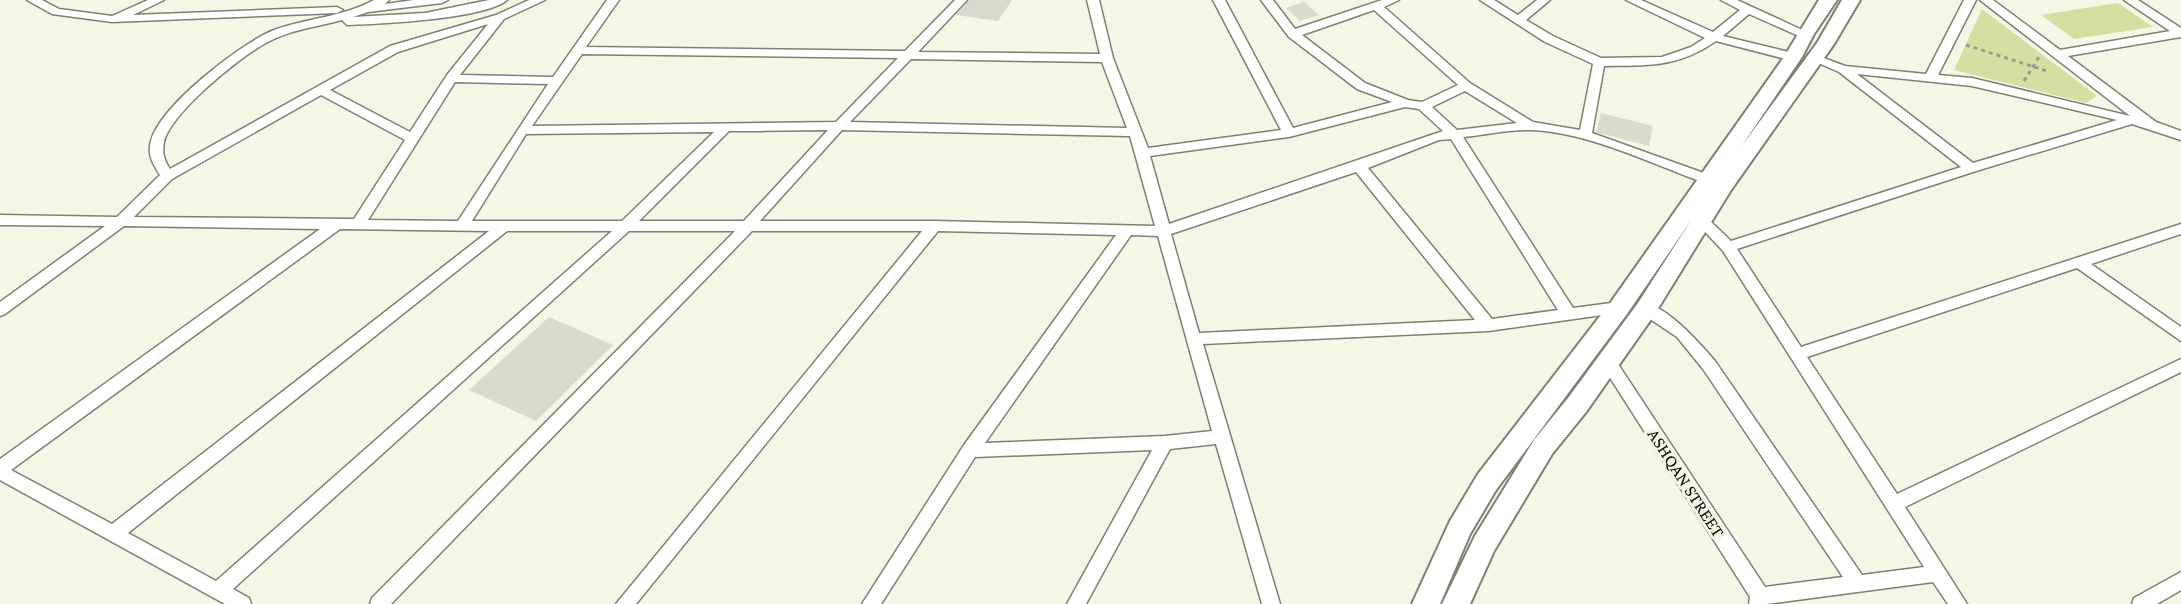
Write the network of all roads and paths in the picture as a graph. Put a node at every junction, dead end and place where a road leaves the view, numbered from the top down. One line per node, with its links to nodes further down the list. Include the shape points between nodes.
1 (33, 0): 26 (street, via 56,12)
2 (158, 0): 26 (street)
3 (383, 0): 23 (street)
4 (442, 0): 23 (street)
5 (501, 0): 28 (street, via 422,18)
6 (539, 0): 25 (street)
7 (614, 0): 35 (street)
8 (961, 0): 37 (street)
9 (1093, 0): 40 (street)
10 (1219, 0): 61 (street)
11 (1267, 0): 30 (street)
12 (1393, 0): 22 (street)
13 (1486, 0): 27 (street)
14 (1544, 0): 27 (street)
15 (1632, 0): 33 (street)
16 (1727, 0): 24 (street)
17 (1828, 0): 31 (street)
18 (1851, 0): 41 (street)
19 (1970, 0): 47 (street)
20 (1986, 0): 39 (street)
21 (2130, 0): 29 (street)
22 (1376, 6): 30 (street); 49 (street)
23 (369, 9): 26 (street); 28 (street)
24 (1748, 9): 31 (street); 33 (street)
25 (500, 18): 46 (street); 51 (street, via 394,49)
26 (112, 19)
27 (1518, 20): 42 (street)
28 (315, 22): 69 (street, via 279,31 256,42 183,102 167,123 156,154)
29 (2181, 33): 39 (street)
30 (1293, 34): 52 (street, via 1361,86)
31 (1805, 34): 41 (street)
32 (1970, 36): 34 (path)
33 (1714, 37): 41 (street); 42 (street, via 1695,50 1663,61)
34 (1966, 45): 36 (path); 43 (path)
35 (578, 50): 37 (street); 48 (street)
36 (1962, 53)
37 (909, 54): 40 (street); 57 (street)
38 (2041, 54): 43 (path)
39 (2059, 54): 55 (street)
40 (1107, 58): 60 (street)
41 (1803, 58): 44 (street); 70 (street); 71 (street)
42 (1599, 62): 63 (street)
43 (2033, 66): 45 (path); 50 (path)
44 (1844, 69): 47 (street); 68 (street)
45 (2047, 71)
46 (451, 78): 48 (street); 65 (street)
47 (1930, 78): 54 (street, via 1972,82)
48 (556, 81): 59 (street)
49 (1466, 86): 53 (street); 58 (street)
50 (2021, 87)
51 (320, 90): 65 (street); 69 (street)
52 (1405, 104): 53 (street); 61 (street)
53 (1423, 106): 62 (street)
54 (2132, 120): 55 (street); 68 (street)
55 (2151, 124): 64 (street)
56 (727, 126): 57 (street); 59 (street); 78 (street)
57 (839, 126): 60 (street); 80 (street)
58 (1530, 126): 62 (street); 63 (street)
59 (522, 130): 76 (street)
60 (1134, 132): 66 (street)
61 (1289, 134): 66 (street)
62 (1455, 135): 67 (street, via 1437,136); 89 (street)
63 (1585, 135): 70 (street)
64 (2181, 136)
65 (411, 138): 75 (street)
66 (1143, 153): 83 (street)
67 (1359, 166): 83 (street); 90 (street)
68 (1971, 168): 84 (street)
69 (167, 176): 73 (street)
70 (1707, 179): 71 (street)
71 (1693, 216): 84 (street); 86 (street); 87 (street)
72 (0, 220): 73 (street)
73 (120, 222): 74 (street); 88 (street)
74 (338, 223): 75 (street); 99 (street)
75 (359, 223): 76 (street)
76 (462, 225): 77 (street)
77 (504, 226): 78 (street); 101 (street)
78 (626, 226): 80 (street); 105 (street)
79 (934, 226): 80 (street); 82 (street); 109 (street)
80 (747, 227): 108 (street)
81 (2181, 229): 85 (street)
82 (1126, 231): 83 (street); 98 (street)
83 (1164, 231): 92 (street)
84 (1728, 247): 93 (street)
85 (2080, 263): 91 (street); 93 (street)
86 (1619, 308): 89 (street); 113 (street, via 1482,489 1459,529)
87 (1646, 309): 94 (street); 104 (street, via 1682,333 1709,365)
88 (0, 310)
89 (1569, 315): 90 (street)
90 (1488, 325): 92 (street)
91 (2181, 335)
92 (1195, 339): 96 (street)
93 (1798, 354): 100 (street)
94 (1608, 362): 106 (street, ASHQAN STREET); 114 (street, via 1539,454 1484,544)
95 (2181, 365): 100 (street)
96 (1223, 437): 97 (street); 112 (street)
97 (1165, 443): 98 (street); 111 (street)
98 (970, 450): 110 (street)
99 (0, 470): 101 (street)
100 (1894, 504): 102 (street)
101 (113, 534): 105 (street)
102 (1938, 573): 104 (street); 115 (street)
103 (2181, 580): 116 (street)
104 (1857, 583): 106 (street)
105 (219, 590): 107 (street)
106 (1759, 600)
107 (242, 604)
108 (379, 604)
109 (625, 604)
110 (871, 604)
111 (1076, 604)
112 (1271, 604)
113 (1426, 604)
114 (1456, 604)
115 (1958, 604)
116 (2141, 604)

